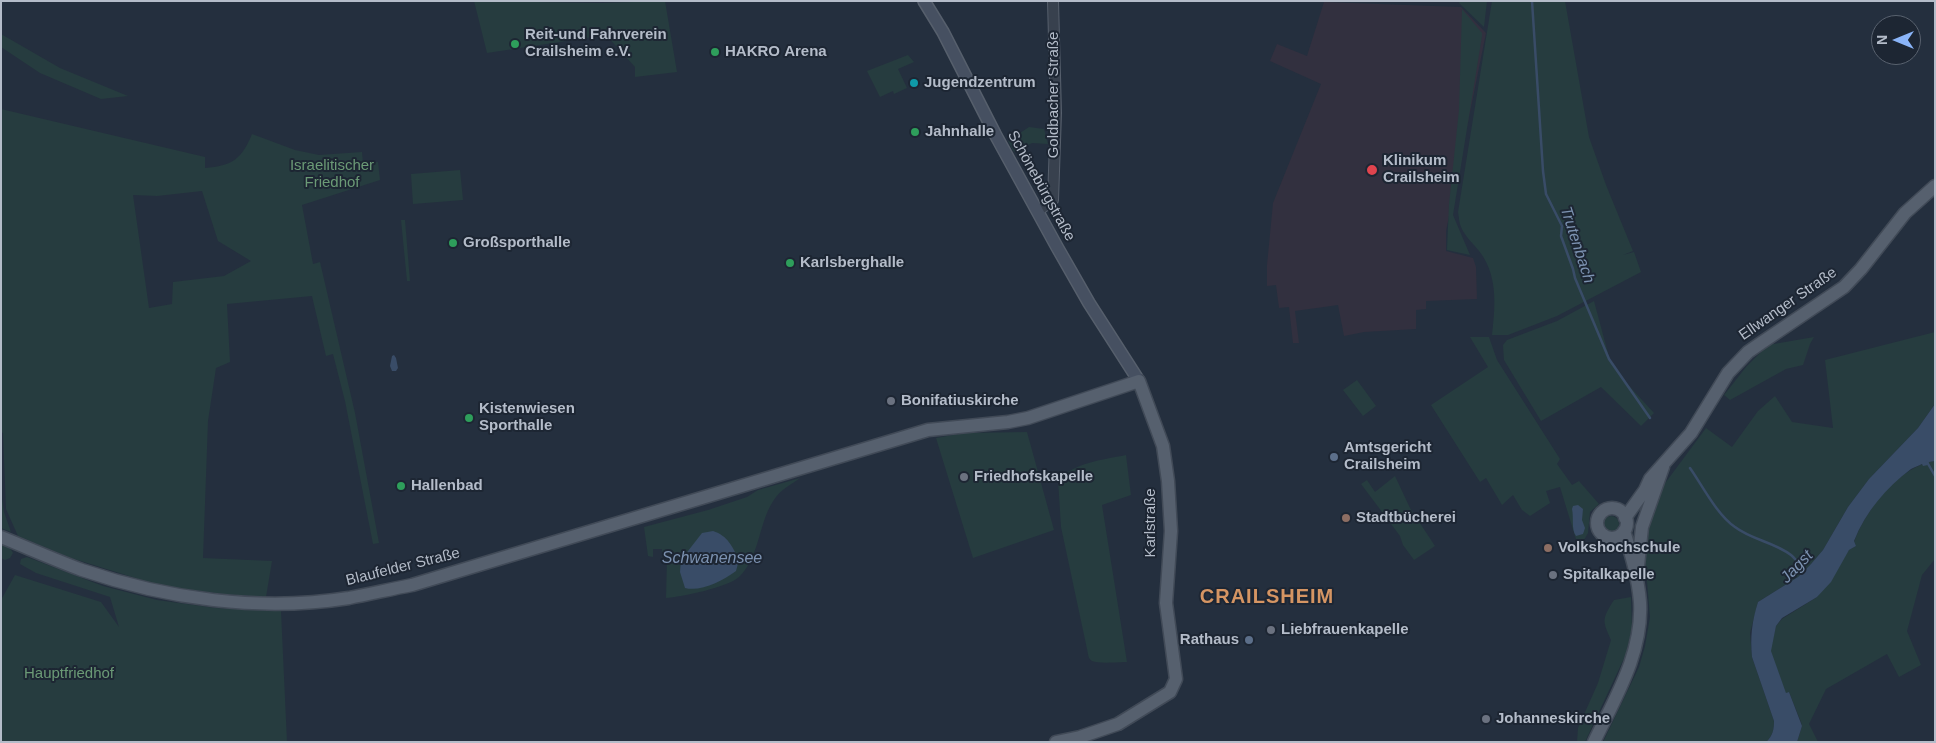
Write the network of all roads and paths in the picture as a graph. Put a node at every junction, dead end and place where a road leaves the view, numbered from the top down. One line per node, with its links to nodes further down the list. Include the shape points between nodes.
1 (924, 1): 4 (main road, Schönebürgstraße)
2 (1053, 1): 4 (street, Goldbacher Straße, via 1056,113 1053,200)
3 (1935, 186): 6 (main road, Ellwanger Straße, via 1905,213 1844,287 1740,360 1728,373 1691,433)
4 (1038, 212): 5 (main road, Schönebürgstraße)
5 (1139, 381): 9 (main road, Blaufelder Straße, via 1028,418 928,430 412,585 330,600 267,604 223,602 156,590 83,570); 11 (main road, Karlstraße, via 1163,446 1168,481 1170,531 1166,602 1176,679 1170,692 1125,720 1080,738)
6 (1663, 466): 7 (main road, Ellwanger Straße, via 1650,479 1645,490); 10 (main road, via 1642,527)
7 (1621, 513): 8 (main road, via 1626,525); 8 (main road, via 1608,509 1602,512 1597,524 1604,536)
8 (1620, 535): 10 (main road)
9 (1, 537)
10 (1638, 581): 12 (main road, via 1640,617 1636,644 1625,677)
11 (1056, 742)
12 (1594, 742)

